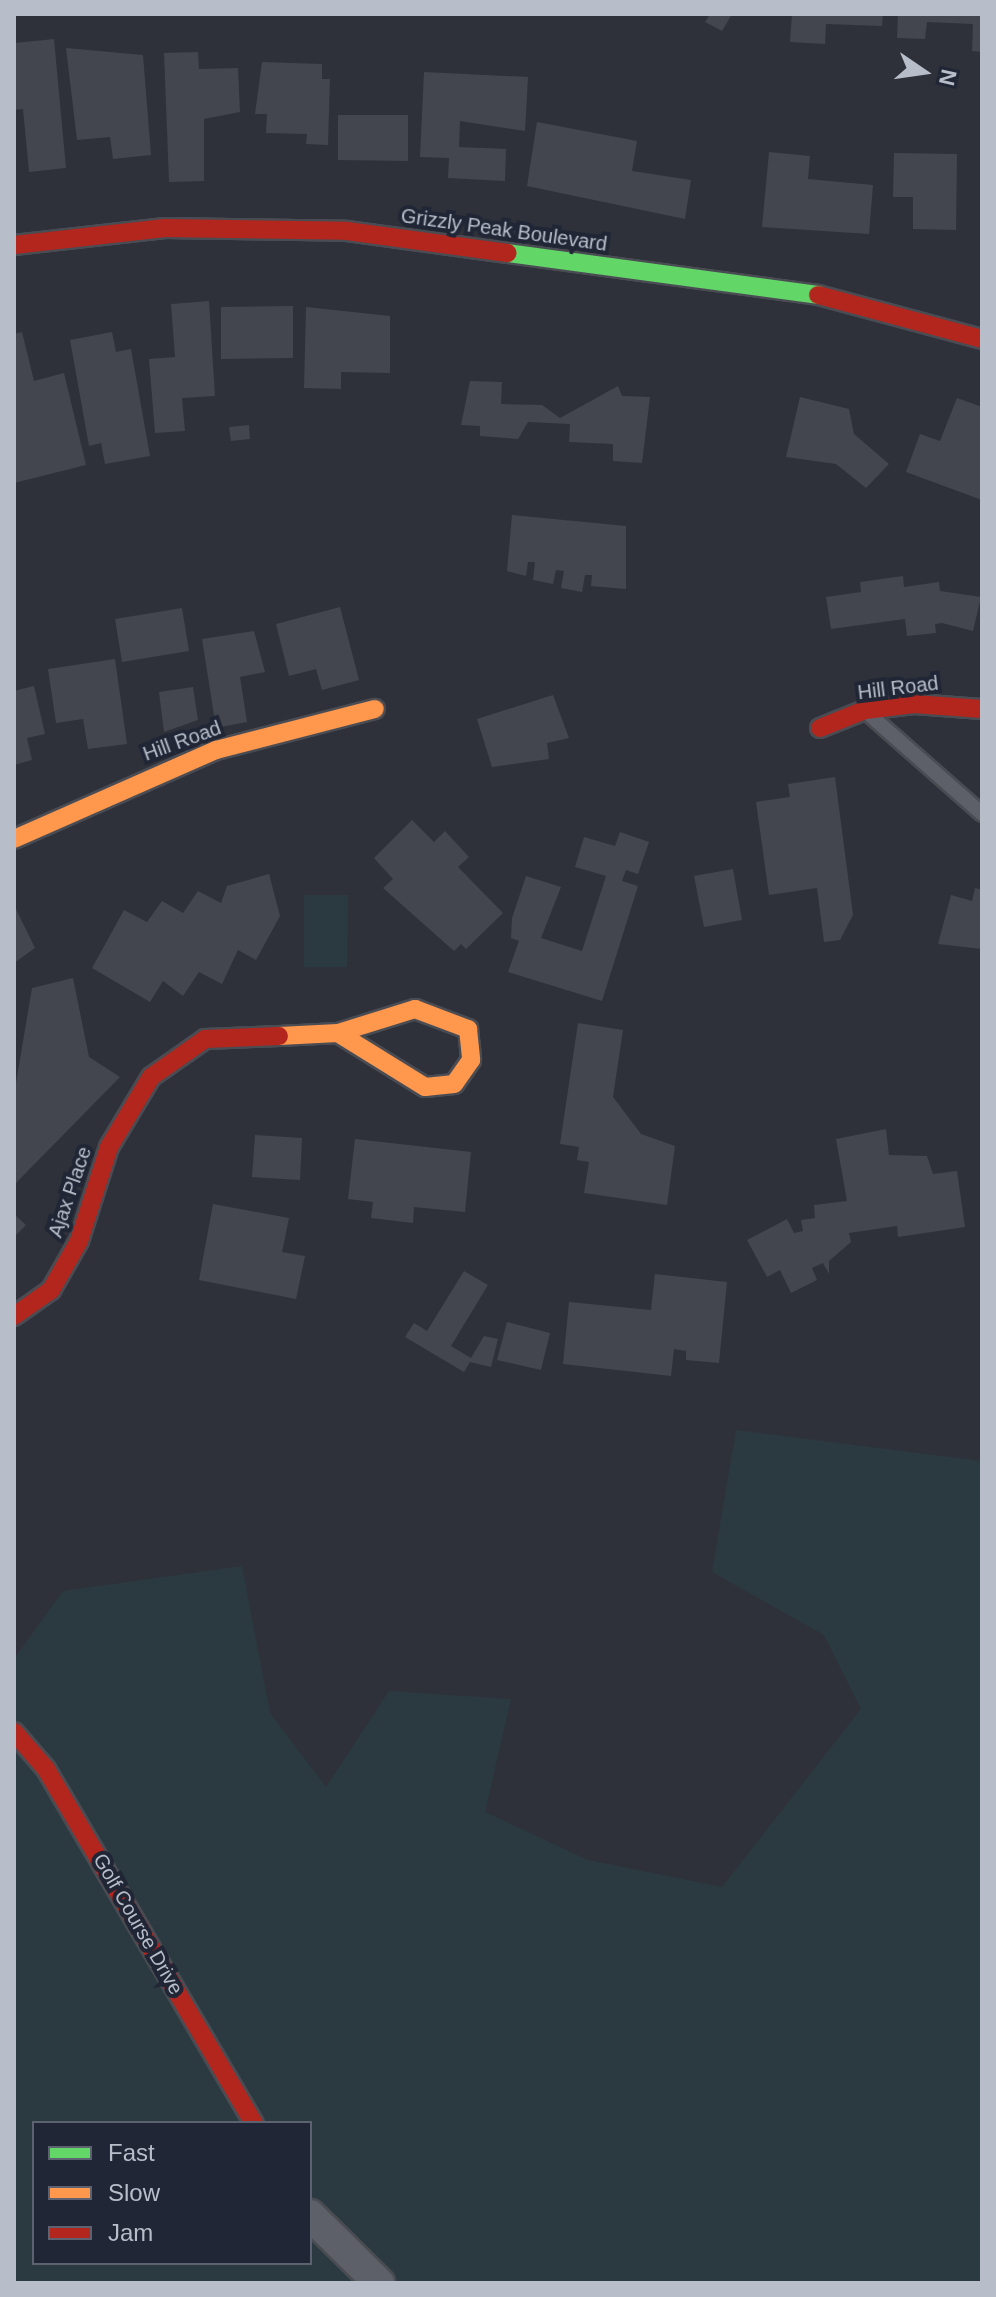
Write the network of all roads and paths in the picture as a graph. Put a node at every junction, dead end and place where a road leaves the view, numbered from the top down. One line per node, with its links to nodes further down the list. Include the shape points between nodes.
1 (14, 245): 2 (street, Grizzly Peak Boulevard, via 165,228 347,231 823,296)
2 (982, 339)
3 (375, 709): 8 (street, Hill Road, via 216,750)
4 (982, 709): 5 (street, Hill Road)
5 (865, 710): 6 (street, Hill Road); 7 (lane)
6 (820, 728)
7 (982, 814)
8 (14, 839)
9 (338, 1033): 9 (street, Ajax Place, via 425,1087 454,1084 471,1060 468,1029 444,1014 415,1009); 10 (street, Ajax Place, via 205,1039 151,1077 109,1147 79,1241 51,1290)
10 (14, 1316)
11 (14, 1732): 12 (street, Golf Course Drive, via 46,1769)
12 (253, 2121)
13 (312, 2217): 14 (street)
14 (379, 2283)

